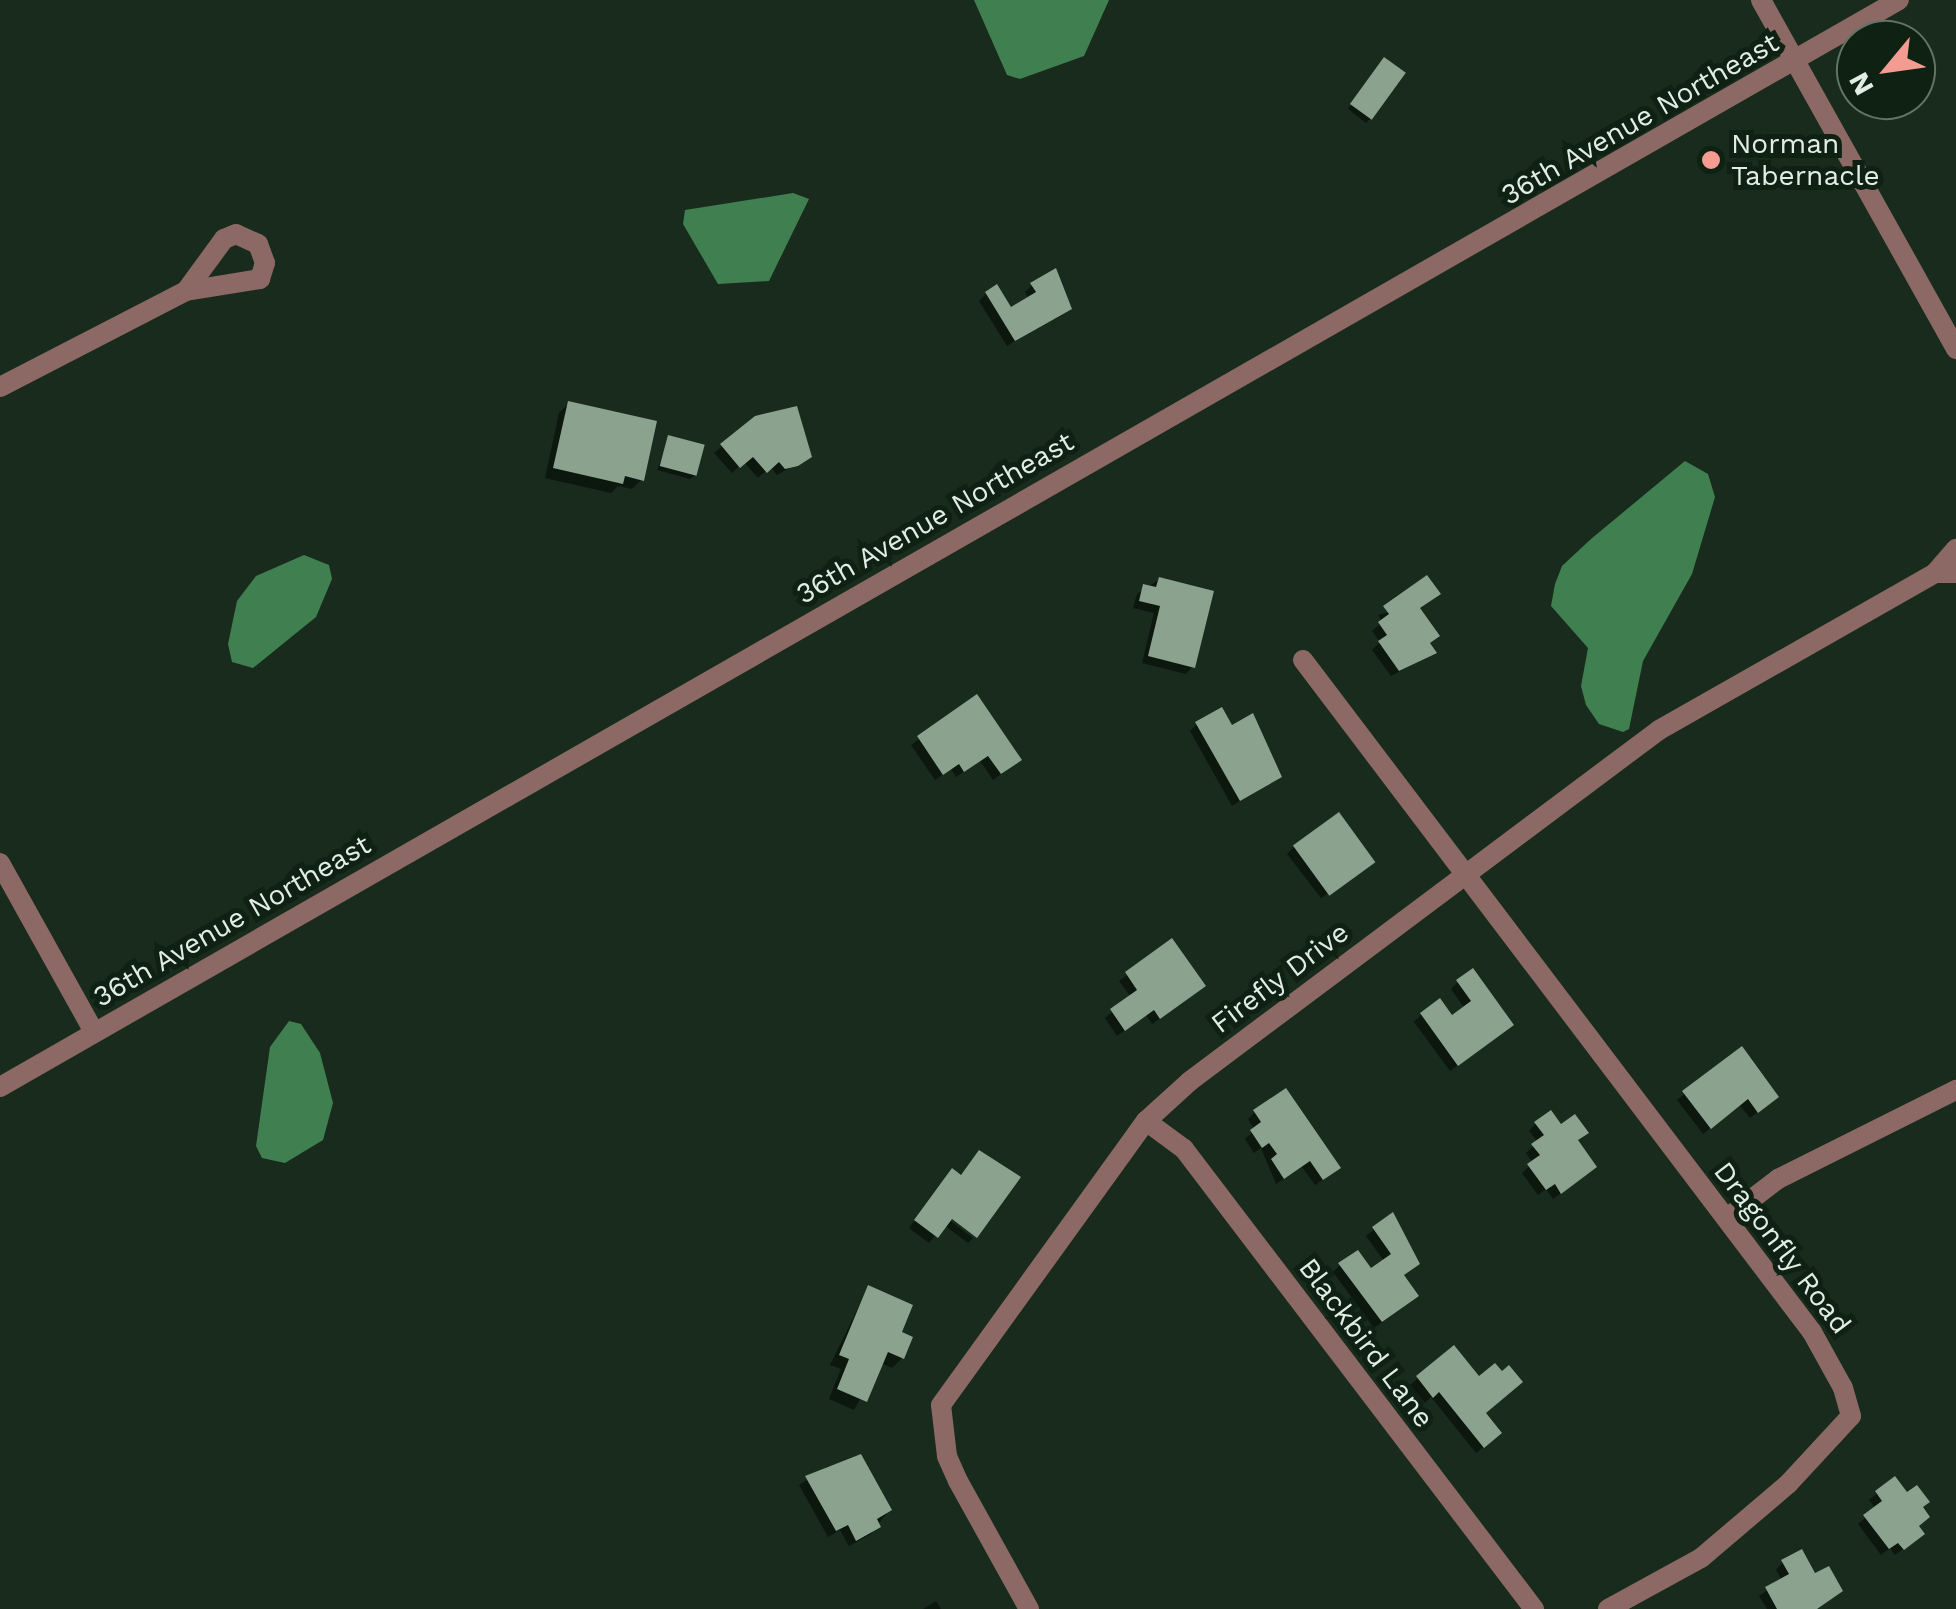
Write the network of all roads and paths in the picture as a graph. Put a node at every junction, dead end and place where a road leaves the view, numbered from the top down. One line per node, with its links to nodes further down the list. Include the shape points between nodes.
1 (1761, 0): 3 (street)
2 (1899, 0): 3 (street, 36th Avenue Northeast)
3 (1795, 60): 5 (street); 12 (street, 36th Avenue Northeast)
4 (186, 291): 6 (street)
5 (1956, 349)
6 (0, 387)
7 (1956, 549): 8 (street, Firefly Drive)
8 (1945, 573): 11 (street, Firefly Drive, via 1658,730)
9 (1303, 660): 11 (street, Dragonfly Road)
10 (0, 862): 12 (street)
11 (1464, 872): 15 (street, Firefly Drive); 16 (street, Dragonfly Road)
12 (94, 1032): 13 (street, 36th Avenue Northeast)
13 (0, 1087)
14 (1956, 1090): 16 (street, via 1778,1179)
15 (1146, 1121): 17 (street, Firefly Drive, via 941,1405 958,1481); 18 (street, Blackbird Lane, via 1184,1149)
16 (1727, 1218): 19 (street, Dragonfly Road, via 1830,1358 1851,1416 1742,1527)
17 (1029, 1609)
18 (1534, 1609)
19 (1608, 1609)

